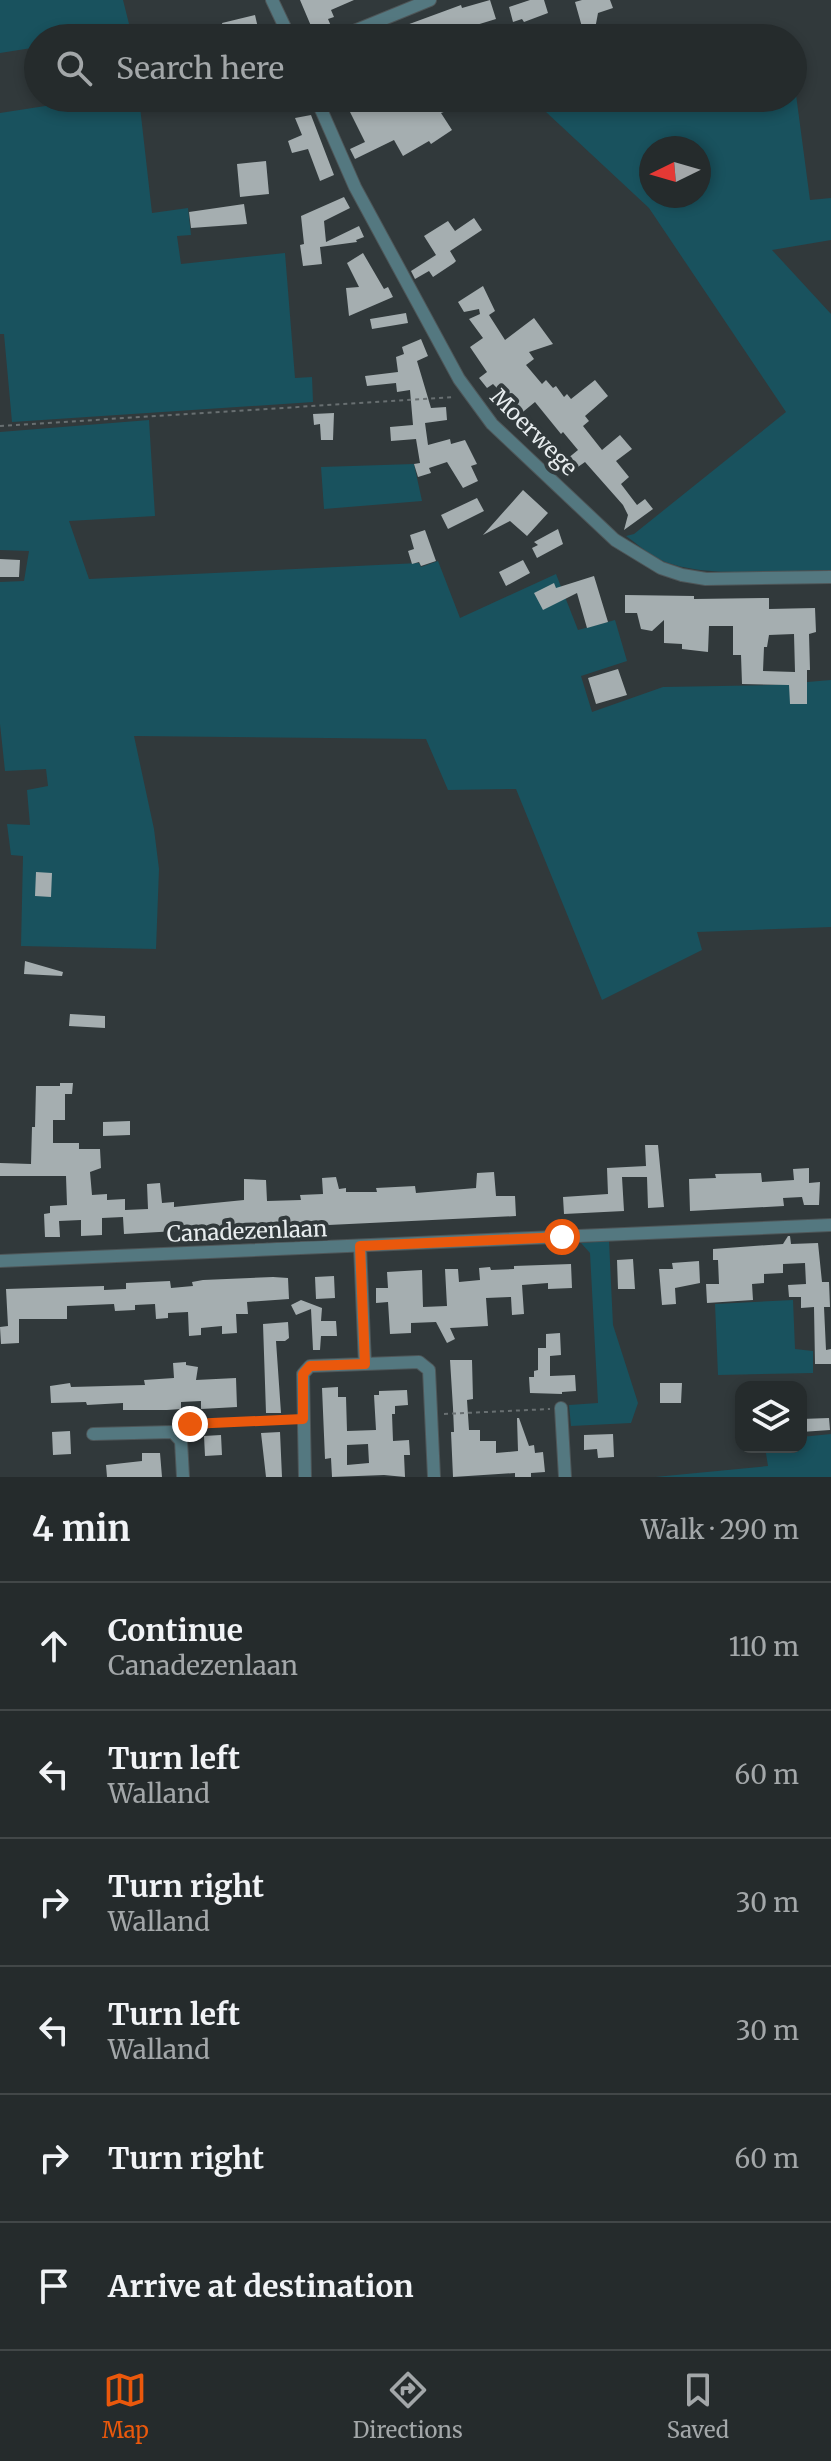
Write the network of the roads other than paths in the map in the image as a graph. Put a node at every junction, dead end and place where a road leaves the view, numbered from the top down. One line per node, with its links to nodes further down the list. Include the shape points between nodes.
1 (272, 0): 3 (street)
2 (430, 0): 4 (street)
3 (283, 24)
4 (371, 24)
5 (322, 112): 6 (street, Moerwege, via 355,187 470,396 492,424 615,540 682,575)
6 (831, 577)
7 (831, 1225): 8 (street, Canadezenlaan)
8 (360, 1246): 9 (street, Canadezenlaan); 10 (street)
9 (0, 1261)
10 (365, 1364): 14 (street, via 310,1366 303,1374); 15 (street, via 419,1362 429,1370)
11 (561, 1408): 16 (street)
12 (93, 1434): 13 (street, via 178,1435)
13 (183, 1477)
14 (305, 1477)
15 (434, 1477)
16 (565, 1477)

